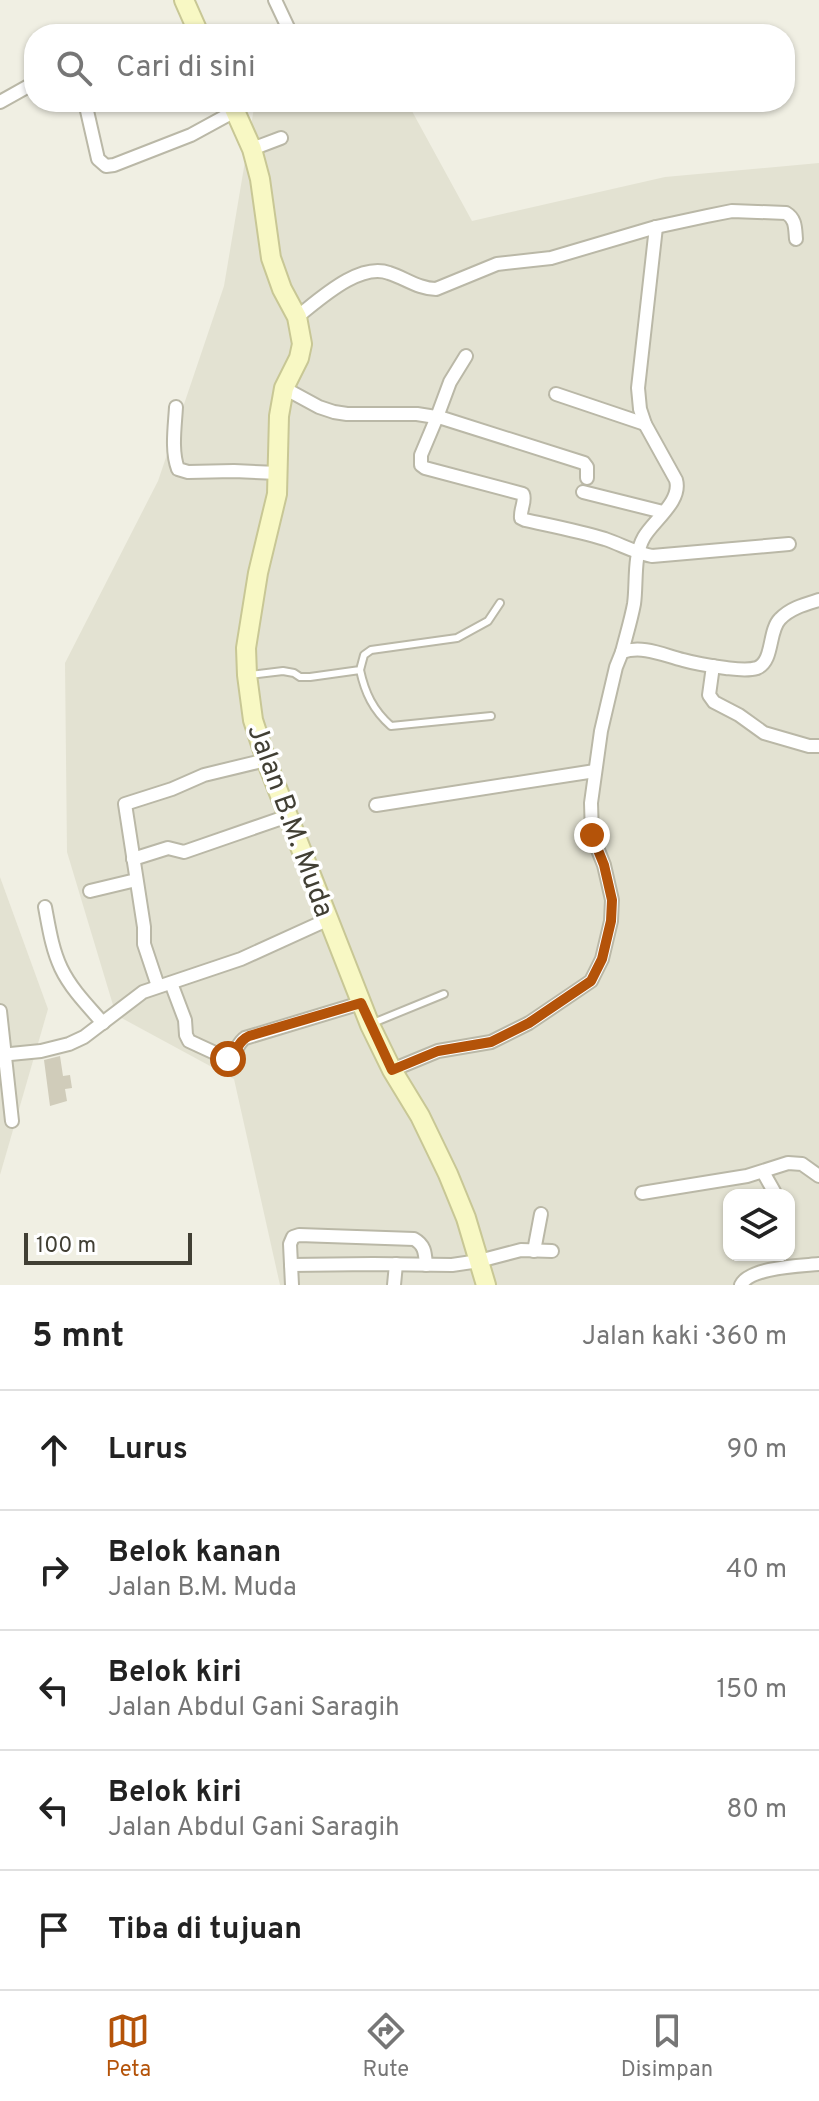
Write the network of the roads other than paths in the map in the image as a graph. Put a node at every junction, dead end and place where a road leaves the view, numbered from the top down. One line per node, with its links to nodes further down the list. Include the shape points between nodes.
1 (184, 0): 3 (street)
2 (275, 0): 4 (street)
3 (195, 24)
4 (286, 24)
5 (24, 89): 6 (street)
6 (0, 102)
7 (87, 112): 8 (street, via 98,159 106,166 191,135)
8 (224, 112)
9 (236, 112): 11 (street, Jalan B.M. Muda)
10 (281, 138): 11 (street)
11 (252, 149): 14 (street, Jalan B.M. Muda, via 271,258)
12 (656, 227): 13 (street, via 732,211 786,213 794,222); 14 (street, via 551,258 497,264 436,289 386,271 370,271 351,278); 20 (street, via 638,388)
13 (796, 239)
14 (297, 317): 16 (street, Jalan B.M. Muda, via 302,344)
15 (466, 356): 19 (street)
16 (284, 388): 19 (street, via 334,412); 21 (street, Jalan B.M. Muda)
17 (556, 394): 20 (street)
18 (176, 407): 21 (street, via 178,469)
19 (437, 417): 22 (street, via 584,463); 26 (street, via 421,455 425,468 523,494 525,520)
20 (645, 424): 24 (street, via 678,488)
21 (278, 473): 32 (street, Jalan B.M. Muda, via 248,625)
22 (587, 478)
23 (583, 492): 24 (street)
24 (663, 512): 26 (street)
25 (789, 544): 26 (street, via 652,556)
26 (638, 551): 29 (street, via 634,605)
27 (819, 600): 30 (street, via 779,620 766,659 758,667)
28 (500, 603): 31 (lane, via 488,621 457,638 371,650)
29 (622, 652): 30 (street, via 647,650); 36 (street)
30 (713, 666): 34 (street, via 709,695 714,702 764,733)
31 (360, 670): 32 (lane, via 310,677 283,671); 33 (lane, via 370,702 391,726)
32 (247, 675): 35 (street, Jalan B.M. Muda)
33 (491, 716)
34 (819, 746)
35 (266, 760): 38 (street, Jalan B.M. Muda); 39 (street, via 126,803)
36 (595, 771): 37 (street); 51 (street, via 592,835 612,900 602,959 591,981 491,1042 438,1051)
37 (376, 805)
38 (288, 816): 39 (street, via 181,852 168,848); 43 (street, Jalan B.M. Muda)
39 (133, 859): 40 (street)
40 (136, 880): 41 (street); 44 (street, via 144,944)
41 (90, 891)
42 (45, 907): 48 (street, via 61,968)
43 (329, 919): 44 (street, via 241,959); 46 (street, Jalan B.M. Muda)
44 (164, 984): 46 (street, via 185,1020 189,1041 228,1059 249,1036); 48 (street, via 133,998)
45 (444, 994): 49 (lane)
46 (361, 1003): 49 (street, Jalan B.M. Muda)
47 (0, 1011): 50 (street)
48 (103, 1023): 50 (street, via 69,1044)
49 (370, 1025): 51 (street, Jalan B.M. Muda)
50 (2, 1055): 52 (street)
51 (392, 1070): 60 (street, Jalan B.M. Muda, via 448,1174)
52 (12, 1121)
53 (763, 1172): 54 (street, via 796,1162); 55 (street); 56 (street)
54 (819, 1176)
55 (773, 1189)
56 (642, 1193)
57 (541, 1214): 58 (street)
58 (534, 1251): 59 (street); 60 (street)
59 (552, 1251)
60 (479, 1261): 65 (street); 68 (street, Jalan B.M. Muda)
61 (786, 1261): 63 (street); 69 (street)
62 (396, 1264): 64 (street); 65 (street); 67 (street)
63 (819, 1264)
64 (291, 1265): 65 (street, via 290,1244 299,1235 414,1239 425,1249); 66 (street)
65 (426, 1265)
66 (292, 1285)
67 (394, 1285)
68 (486, 1285)
69 (741, 1285)

